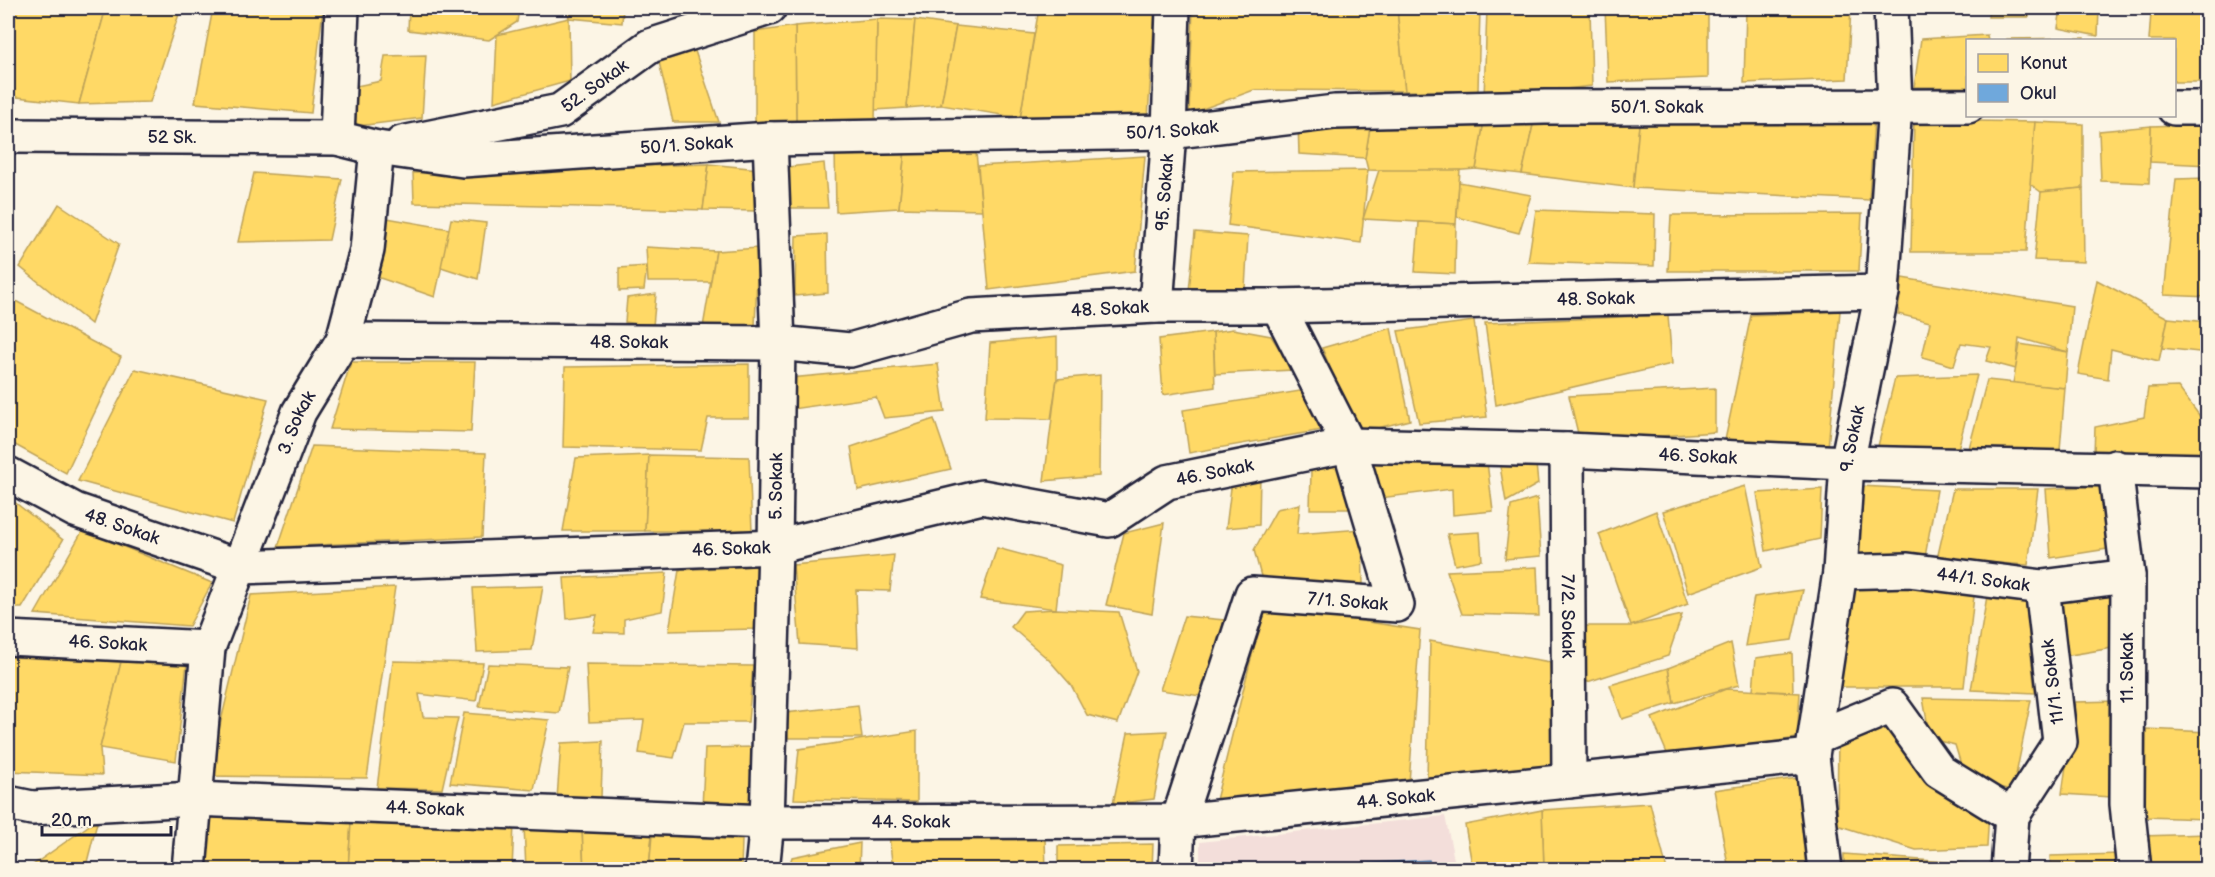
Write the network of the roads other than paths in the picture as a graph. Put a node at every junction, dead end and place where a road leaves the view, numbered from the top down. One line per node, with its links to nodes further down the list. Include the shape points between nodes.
1 (342, 8): 11 (street)
2 (769, 8): 13 (street, 52. Sokak, via 650,46 560,111)
3 (1173, 8): 9 (street, 95. Sokak)
4 (1891, 8): 5 (street, 9. Sokak)
5 (1895, 105): 6 (street, 50/1. Sokak); 9 (street, 50/1. Sokak, via 1556,106 1335,112); 14 (street, 9. Sokak)
6 (1966, 106)
7 (2176, 108): 8 (street)
8 (2208, 108)
9 (1169, 132): 12 (street, 50/1. Sokak); 15 (street, 95. Sokak)
10 (8, 136): 11 (street, 52 Sk.)
11 (337, 138): 13 (street)
12 (770, 139): 13 (street, 50/1. Sokak, via 463,160); 18 (street, 5. Sokak)
13 (377, 148): 17 (street, 3. Sokak, via 368,250)
14 (1882, 292): 16 (street, 48. Sokak); 21 (street, 9. Sokak)
15 (1156, 306): 16 (street, 48. Sokak); 18 (street, 48. Sokak, via 970,316 850,351)
16 (1278, 306): 19 (street, 7/1. Sokak)
17 (343, 340): 18 (street, 48. Sokak); 26 (street, 3. Sokak, via 299,412)
18 (778, 343): 25 (street, 5. Sokak)
19 (1349, 445): 20 (street, 46. Sokak); 25 (street, 46. Sokak, via 1167,482 1108,520 982,497); 37 (street, 7/1. Sokak, via 1397,605 1252,594)
20 (1567, 450): 21 (street, 46. Sokak); 33 (street, 7/2. Sokak)
21 (1847, 463): 22 (street, 46. Sokak); 27 (street, 9. Sokak)
22 (2115, 467): 23 (street, 46. Sokak); 28 (street, 11. Sokak)
23 (2208, 471)
24 (8, 474): 26 (street, 48. Sokak, via 75,510)
25 (775, 547): 26 (street, 46. Sokak); 38 (street, 5. Sokak)
26 (240, 567): 31 (street, 3. Sokak)
27 (1840, 572): 29 (street, 44/1. Sokak, via 1908,570); 32 (street, 9. Sokak)
28 (2128, 576): 29 (street, 44/1. Sokak); 44 (street, 11. Sokak, via 2127,804)
29 (2042, 587): 36 (street, 11/1. Sokak, via 2060,742)
30 (8, 638): 31 (street, 46. Sokak)
31 (208, 648): 34 (street, 3. Sokak)
32 (1814, 747): 33 (street, 44. Sokak); 36 (street, 44. Sokak, via 1892,706 1939,771); 42 (street, 9. Sokak)
33 (1569, 782): 37 (street, 44. Sokak)
34 (194, 799): 35 (street, 44. Sokak, via 32,808); 38 (street, 44. Sokak); 39 (street, 3. Sokak)
35 (8, 803)
36 (2012, 816): 43 (street, 11/1. Sokak)
37 (1178, 821): 38 (street, 44. Sokak); 41 (street)
38 (767, 822): 40 (street, 5. Sokak)
39 (189, 870)
40 (762, 870)
41 (1176, 870)
42 (1826, 870)
43 (2008, 870)
44 (2134, 870)

